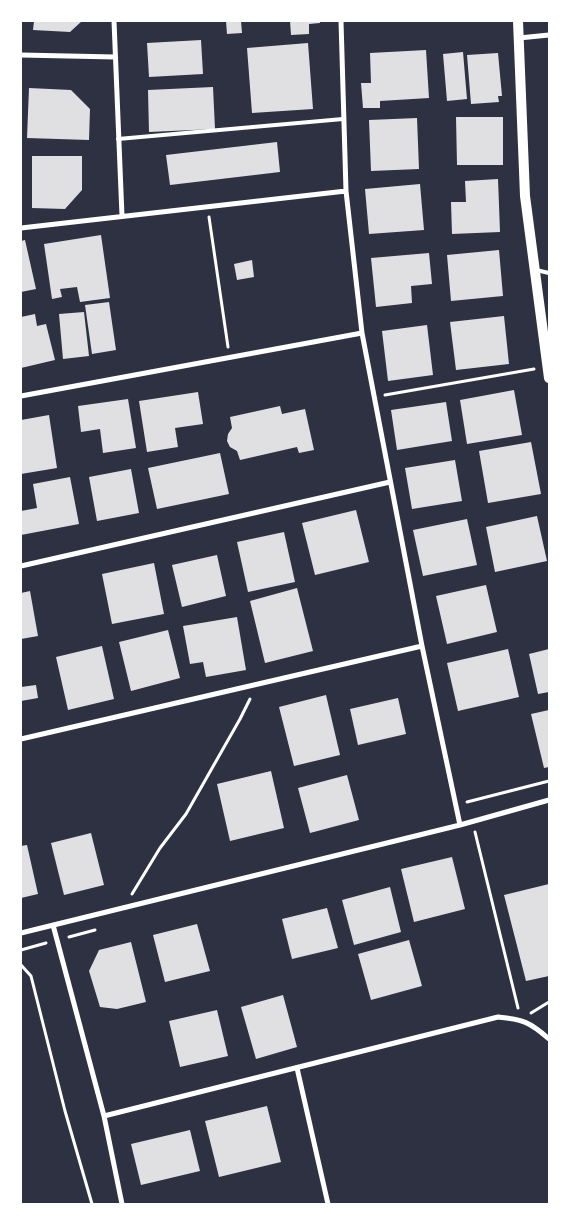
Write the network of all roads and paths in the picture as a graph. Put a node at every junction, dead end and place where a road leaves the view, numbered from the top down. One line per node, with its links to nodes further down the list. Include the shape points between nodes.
1 (114, 21): 7 (street)
2 (341, 21): 8 (street)
3 (518, 21): 5 (main road)
4 (549, 36): 5 (street)
5 (518, 38): 14 (main road, via 525,196)
6 (21, 55): 7 (street)
7 (115, 58): 9 (street)
8 (344, 119): 9 (lane); 10 (street)
9 (118, 139): 12 (street)
10 (346, 192): 11 (street); 16 (street)
11 (208, 206): 12 (street); 17 (path)
12 (122, 216): 13 (street)
13 (21, 228)
14 (534, 270): 15 (lane); 18 (main road)
15 (549, 273)
16 (362, 333): 17 (street); 20 (street)
17 (230, 357): 19 (street)
18 (548, 372): 20 (path)
19 (21, 396)
20 (374, 397): 21 (street)
21 (390, 482): 22 (street); 23 (street)
22 (21, 566)
23 (422, 646): 24 (street); 28 (street)
24 (257, 685): 25 (street); 31 (path, via 186,814 160,848)
25 (21, 740)
26 (549, 781): 28 (path)
27 (549, 800): 29 (street)
28 (455, 805): 30 (street)
29 (472, 822): 30 (street); 36 (path)
30 (460, 825): 31 (street)
31 (123, 908): 32 (street)
32 (53, 925): 33 (street); 39 (street)
33 (21, 933)
34 (21, 965): 40 (path, via 32,976)
35 (549, 1002): 36 (path)
36 (520, 1019): 37 (street); 38 (street, via 498,1017)
37 (549, 1039)
38 (297, 1068): 39 (street); 42 (street)
39 (104, 1116): 41 (street)
40 (92, 1204)
41 (122, 1204)
42 (328, 1204)

